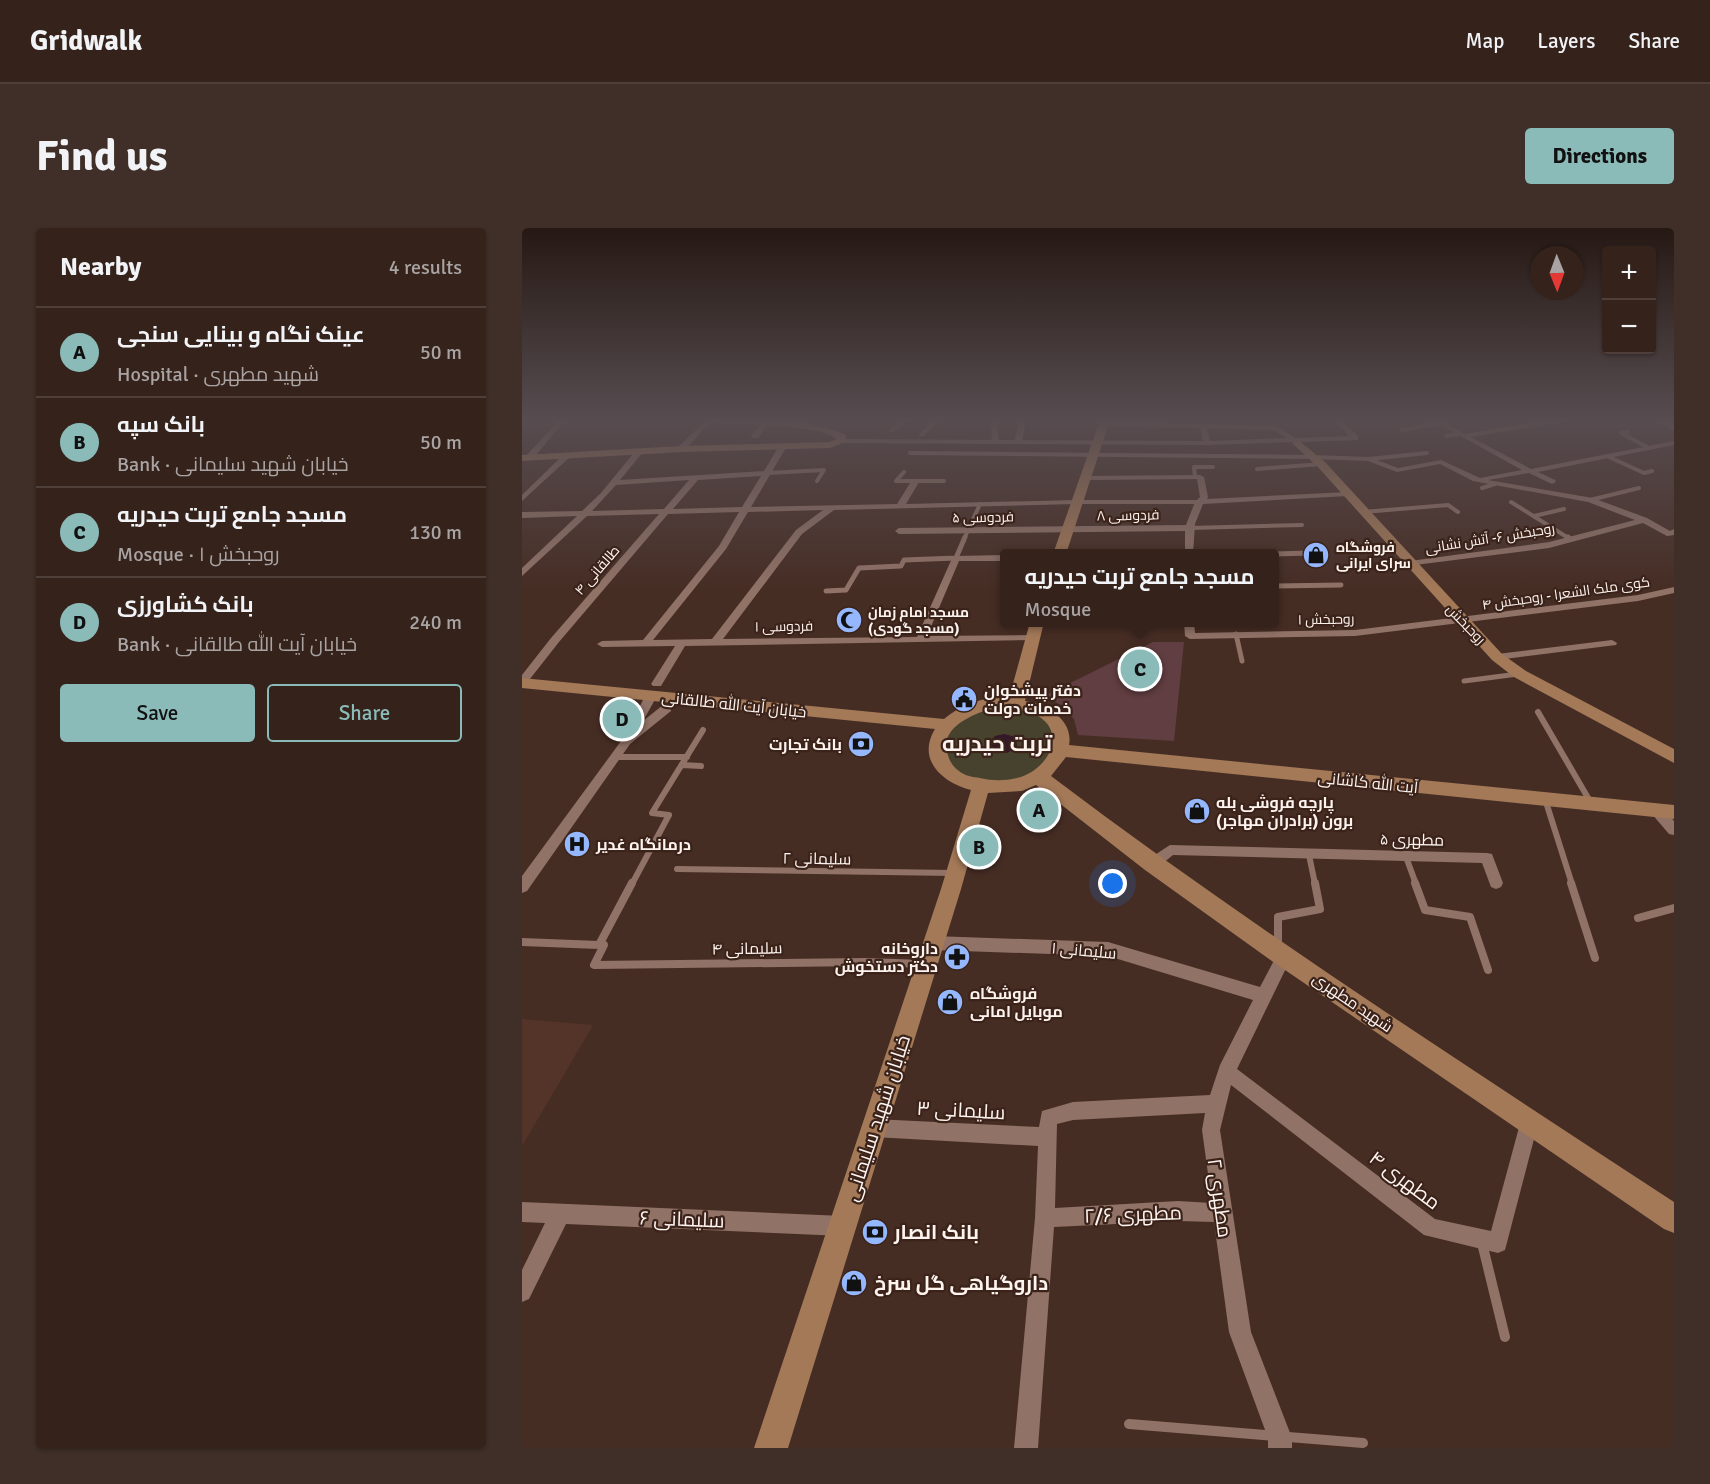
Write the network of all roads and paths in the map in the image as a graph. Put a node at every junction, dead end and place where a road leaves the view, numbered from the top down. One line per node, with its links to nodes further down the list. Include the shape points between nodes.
1 (545, 477): 23 (street)
2 (619, 477): 18 (street)
3 (696, 477): 18 (street); 33 (street, طالقانی ۴)
4 (766, 477): 32 (street)
5 (820, 477): 14 (lane)
6 (900, 477): 16 (lane, via 896,482)
7 (1195, 477): 12 (street); 26 (street, via 1200,477 1204,497)
8 (1332, 477): 22 (main road, روحبخش)
9 (1472, 477): 13 (street)
10 (1490, 477): 13 (street)
11 (1542, 477): 17 (street)
12 (1084, 478): 25 (main road)
13 (1476, 479): 19 (street)
14 (817, 481)
15 (944, 481): 16 (lane)
16 (915, 482): 29 (street)
17 (1552, 482)
18 (614, 483): 36 (street)
19 (1495, 484): 20 (lane); 24 (street)
20 (1482, 488)
21 (1639, 488): 24 (lane)
22 (1348, 494): 26 (street); 34 (main road, روحبخش)
23 (522, 499)
24 (1590, 500): 39 (street)
25 (1076, 502): 26 (lane); 28 (street); 42 (main road)
26 (1199, 502): 41 (street)
27 (1511, 502): 38 (lane)
28 (980, 504): 29 (street); 44 (lane)
29 (900, 506): 30 (street)
30 (833, 507): 32 (street); 64 (street, via 799,532)
31 (1564, 508): 38 (lane)
32 (746, 510): 33 (street); 67 (street, via 723,547)
33 (665, 512): 36 (street); 73 (street, طالقانی ۴)
34 (1364, 512): 35 (lane, via 1448,505); 53 (main road, روحبخش)
35 (1458, 512)
36 (585, 514): 37 (street); 54 (street)
37 (522, 515)
38 (1534, 516): 46 (lane)
39 (1644, 520): 45 (street, via 1670,534); 46 (street, روحبخش ۶- آتش نشانی)
40 (1302, 525): 41 (lane)
41 (1190, 528): 42 (street, فردوسی ۸); 48 (street)
42 (1067, 530): 44 (street, فردوسی ۵); 47 (main road)
43 (899, 531): 44 (street, فردوسی ۵)
44 (968, 531): 51 (lane)
45 (1674, 532)
46 (1570, 538): 53 (street, روحبخش ۶- آتش نشانی, via 1549,545)
47 (1061, 549)
48 (1189, 549)
49 (1279, 554): 50 (lane)
50 (1310, 554)
51 (956, 558): 52 (street); 58 (lane, via 904,560 901,567 859,568 846,590); 63 (street)
52 (1000, 558)
53 (1410, 564): 59 (main road, روحبخش)
54 (522, 573)
55 (1341, 585): 56 (lane)
56 (1279, 586)
57 (1674, 590): 59 (street, کوی ملک الشعرا - روحبخش ۴)
58 (826, 591)
59 (1462, 621): 62 (street, روحبخش ۱, via 1355,633); 69 (main road, روحبخش)
60 (1189, 627): 62 (street, روحبخش ۱, via 1190,636)
61 (1035, 630): 63 (street, فردوسی ۱); 76 (main road)
62 (1236, 634): 70 (lane)
63 (921, 638): 64 (street, فردوسی ۱)
64 (715, 643): 68 (street, فردوسی ۱)
65 (1612, 643): 69 (street)
66 (602, 644): 67 (street, فردوسی ۱)
67 (645, 644): 68 (street, فردوسی ۱)
68 (681, 644): 75 (street)
69 (1497, 657): 71 (main road, روحبخش)
70 (1242, 661)
71 (1520, 674): 72 (lane); 86 (main road, روحبخش)
72 (1464, 681)
73 (522, 682): 75 (main road, خیابان آیت الله طالقانی)
74 (522, 692): 75 (main road, خیابان آیت الله طالقانی)
75 (651, 695): 77 (main road, خیابان آیت الله طالقانی); 80 (main road, خیابان آیت الله طالقانی); 81 (street)
76 (1016, 702): 80 (main road, via 975,707 957,716); 82 (main road, via 1034,707 1055,720 1063,740)
77 (667, 708): 80 (main road, خیابان آیت الله طالقانی); 81 (street)
78 (1538, 712): 92 (lane)
79 (703, 730): 85 (lane)
80 (943, 730): 90 (main road, via 937,753 944,769 959,781)
81 (626, 741): 84 (street)
82 (1062, 750): 83 (main road, آیت الله کاشانی); 89 (main road)
83 (1091, 754): 89 (main road, via 1063,765 1057,787); 91 (main road, آیت الله کاشانی)
84 (615, 757): 85 (lane); 101 (street)
85 (687, 757): 87 (lane)
86 (1674, 757)
87 (682, 765): 88 (lane); 105 (lane, via 652,813 669,815)
88 (701, 766)
89 (1046, 784): 90 (main road); 96 (main road, شهید مطهری)
90 (981, 788): 99 (main road, خیابان شهید سلیمانی)
91 (1545, 799): 92 (main road, آیت الله کاشانی); 108 (lane)
92 (1592, 804): 93 (main road, آیت الله کاشانی)
93 (1665, 811): 94 (street)
94 (1674, 830)
95 (1309, 855): 96 (street, مطهری ۵); 97 (street, مطهری ۵); 107 (lane, via 1320,909 1278,916)
96 (1161, 857): 107 (main road, شهید مطهری)
97 (1406, 857): 100 (street, مطهری ۵, via 1487,858); 109 (lane, via 1425,910 1470,917)
98 (677, 869): 99 (lane, سلیمانی ۲)
99 (956, 873): 106 (main road, خیابان شهید سلیمانی)
100 (1496, 883)
101 (522, 887)
102 (1674, 908): 103 (lane)
103 (1638, 918)
104 (522, 942): 105 (lane)
105 (599, 945): 106 (lane, سلیمانی ۴, via 604,945 594,965 863,962)
106 (930, 953): 110 (street, سلیمانی ۱, via 1108,949); 114 (main road, خیابان شهید سلیمانی)
107 (1281, 954): 110 (street, مطهری ۲); 113 (main road, شهید مطهری)
108 (1596, 958)
109 (1488, 970)
110 (1265, 996): 111 (street, مطهری ۲)
111 (1226, 1071): 112 (street, مطهری ۲); 122 (street, مطهری ۴, via 1431,1228)
112 (1215, 1104): 115 (street, via 1073,1111 1048,1117); 117 (street, مطهری ۲, via 1211,1130)
113 (1530, 1120): 120 (main road, شهید مطهری); 122 (street, via 1498,1243)
114 (874, 1128): 115 (street, سلیمانی ۳); 121 (main road, خیابان شهید سلیمانی)
115 (1046, 1137): 119 (street)
116 (522, 1212): 118 (street, سلیمانی ۶)
117 (1221, 1212): 119 (street, مطهری ۲/۶, via 1178,1210); 126 (street, مطهری ۲, via 1240,1332)
118 (560, 1214): 121 (street, سلیمانی ۶); 123 (street)
119 (1045, 1218): 129 (street)
120 (1674, 1219)
121 (843, 1226): 128 (main road, خیابان شهید سلیمانی)
122 (1481, 1239): 124 (lane)
123 (522, 1292)
124 (1505, 1337)
125 (1129, 1425): 126 (lane)
126 (1280, 1443): 127 (lane)
127 (1362, 1443)
128 (771, 1448)
129 (1026, 1448)

